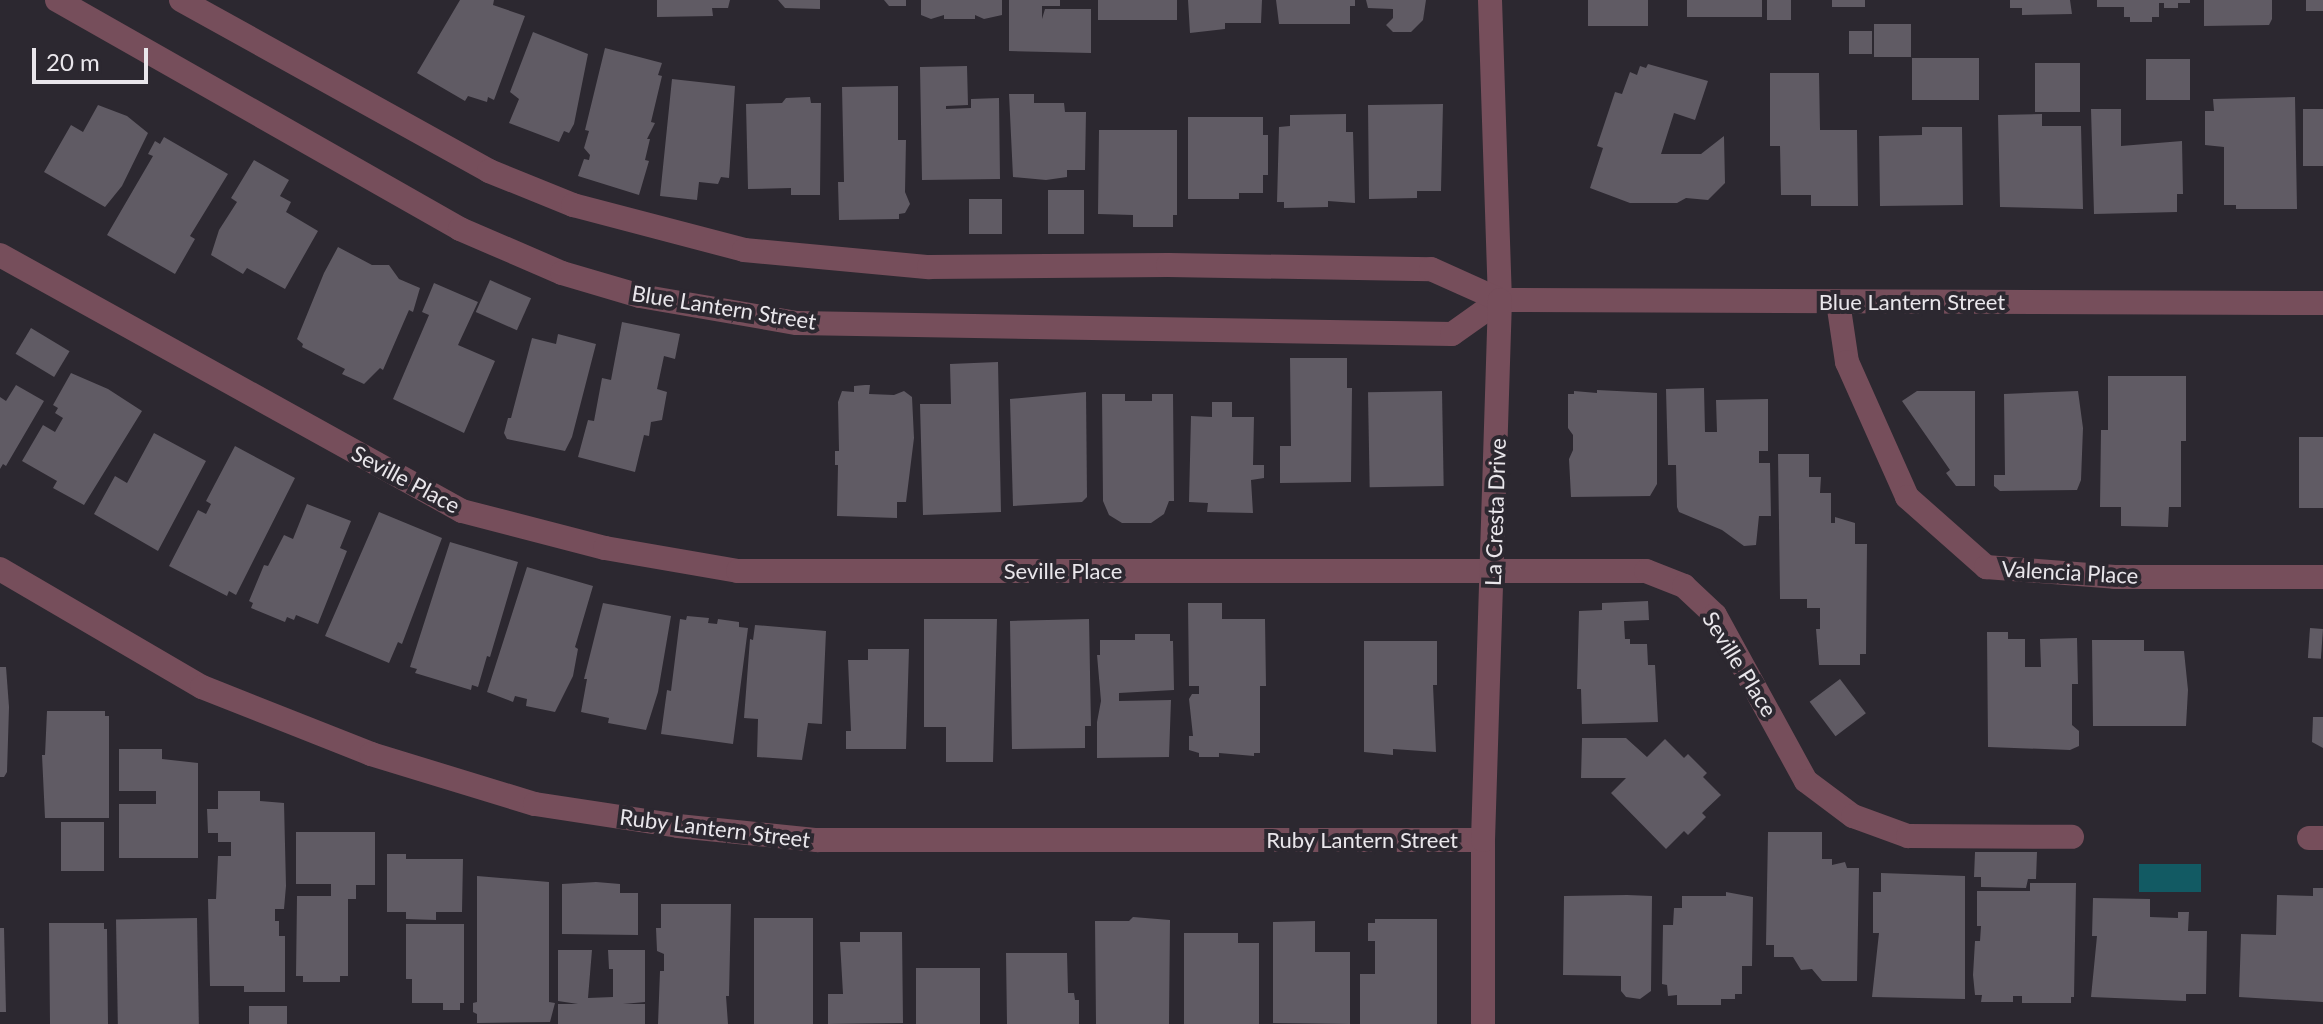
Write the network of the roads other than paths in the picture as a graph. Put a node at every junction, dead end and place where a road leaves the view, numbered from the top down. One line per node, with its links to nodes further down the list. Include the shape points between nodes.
1 (57, 0): 5 (street, Blue Lantern Street, via 460,229 562,273 640,296 797,323 1452,334)
2 (181, 0): 5 (street, Blue Lantern Street, via 489,171 573,205 744,250 929,267 1431,269)
3 (1490, 0): 5 (street, La Cresta Drive)
4 (0, 255): 9 (street, Seville Place, via 462,511 605,548 738,571)
5 (1500, 300): 6 (street, Blue Lantern Street); 9 (street, La Cresta Drive)
6 (1838, 302): 7 (street, Blue Lantern Street); 10 (street, Valencia Place, via 1847,362 1907,497 1986,567 2115,577)
7 (2323, 303)
8 (0, 569): 12 (street, Ruby Lantern Street, via 202,687 371,754 535,804 817,840)
9 (1494, 571): 11 (street, Seville Place, via 1646,571 1684,586 1715,615 1806,781 1853,816 1908,836); 12 (street, La Cresta Drive)
10 (2323, 577)
11 (2072, 837)
12 (1483, 840): 13 (street, La Cresta Drive)
13 (1483, 1024)

